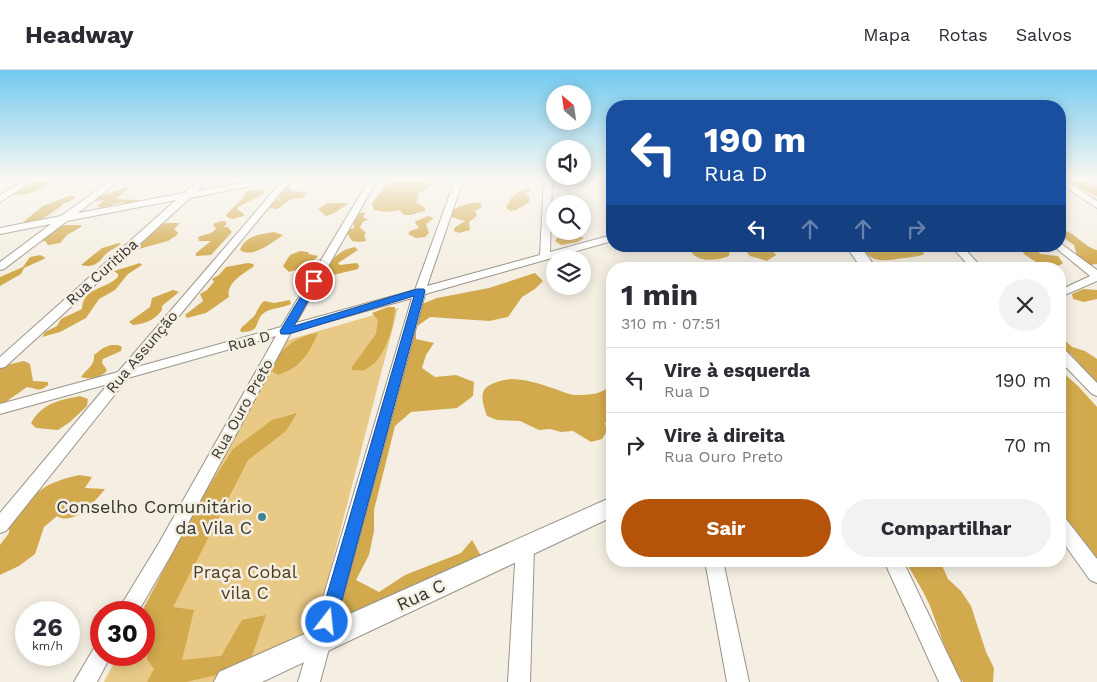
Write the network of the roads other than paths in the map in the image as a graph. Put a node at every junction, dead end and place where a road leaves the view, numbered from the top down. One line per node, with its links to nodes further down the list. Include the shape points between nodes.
1 (77, 209): 8 (street)
2 (119, 209): 8 (street)
3 (172, 209): 21 (street, Rua Curitiba)
4 (263, 209): 22 (street, Rua Assunção)
5 (356, 209): 19 (street, Rua Ouro Preto)
6 (449, 209): 17 (street)
7 (547, 209): 13 (street)
8 (63, 219): 9 (street); 15 (street)
9 (0, 230)
10 (606, 240): 13 (street, Rua D)
11 (1066, 251): 16 (street)
12 (962, 252): 14 (street)
13 (545, 257): 17 (street, Rua D)
14 (971, 262)
15 (0, 266)
16 (1097, 277): 18 (street)
17 (420, 291): 19 (street, Rua D); 33 (street)
18 (1066, 291)
19 (285, 331): 22 (street, Rua D); 32 (street, Rua Ouro Preto)
20 (1066, 359): 23 (street)
21 (0, 364)
22 (122, 376): 24 (street, Rua D); 26 (street, Rua Assunção)
23 (1097, 391)
24 (0, 409)
25 (606, 510): 28 (street, Rua C)
26 (0, 526)
27 (1066, 532): 31 (street)
28 (525, 547): 33 (street, Rua C); 38 (street)
29 (715, 567): 39 (street)
30 (897, 567): 40 (street)
31 (1097, 574)
32 (133, 601)
33 (322, 640): 36 (street, Rua C); 37 (street)
34 (94, 666): 35 (street)
35 (85, 682)
36 (230, 682)
37 (309, 682)
38 (519, 682)
39 (738, 682)
40 (950, 682)

